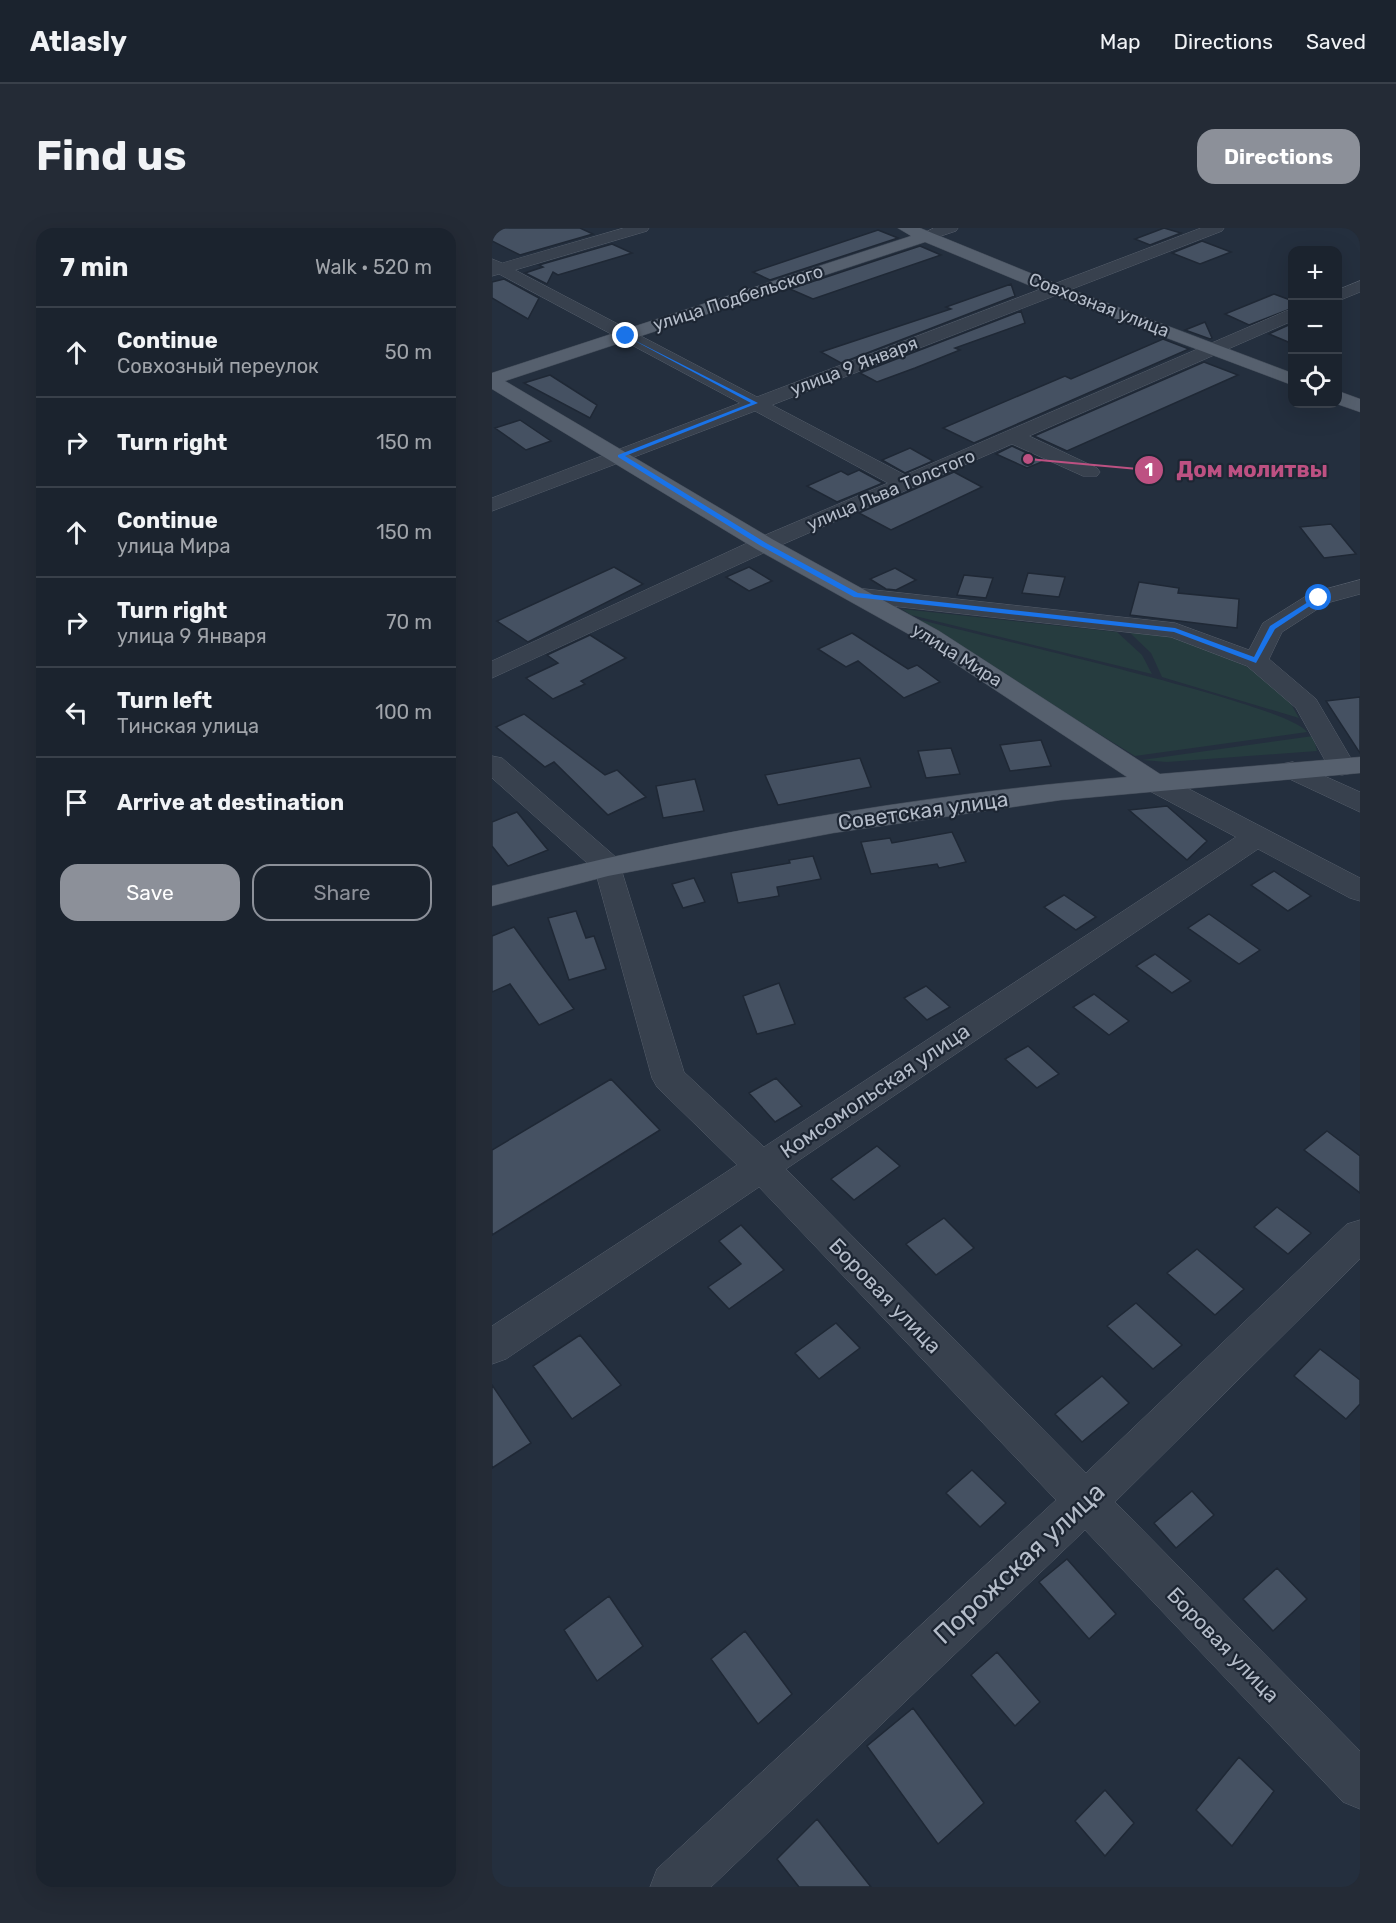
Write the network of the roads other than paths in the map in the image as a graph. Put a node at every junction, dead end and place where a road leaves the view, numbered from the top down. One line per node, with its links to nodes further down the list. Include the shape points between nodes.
1 (641, 228): 6 (street)
2 (906, 228): 5 (main road, Совхозная улица)
3 (950, 228): 5 (street, улица Подбельского)
4 (1216, 228): 8 (street, улица 9 Января)
5 (926, 236): 8 (main road, Совхозная улица); 11 (main road, улица Подбельского)
6 (494, 268): 11 (street)
7 (1360, 286): 9 (street)
8 (1056, 290): 12 (main road, Совхозная улица); 16 (street, улица 9 Января)
9 (1342, 294)
10 (1288, 317): 12 (street, улица Льва Толстого)
11 (626, 336): 14 (main road, улица Подбельского); 16 (street)
12 (1215, 348): 13 (main road, Совхозная улица); 18 (street, улица Льва Толстого)
13 (1288, 377)
14 (492, 380): 19 (main road, улица Мира)
15 (1342, 399): 17 (main road)
16 (756, 403): 19 (street, улица 9 Января); 21 (street)
17 (1360, 406)
18 (1014, 437): 20 (street); 21 (street, улица Льва Толстого)
19 (621, 456): 22 (street, улица 9 Января); 23 (main road, улица Мира)
20 (1090, 472)
21 (906, 484): 23 (street, улица Льва Толстого)
22 (492, 504)
23 (764, 544): 25 (main road, улица Мира); 27 (street, улица Льва Толстого)
24 (1360, 587): 26 (street, via 1319,598 1272,628)
25 (856, 595): 26 (street, via 1175,630); 31 (main road, улица Мира, via 930,636)
26 (1256, 661): 29 (street, via 1307,704)
27 (492, 670)
28 (492, 764): 34 (street)
29 (1351, 766): 30 (main road, Советская улица)
30 (1293, 771): 31 (main road, Советская улица); 32 (street)
31 (1154, 782): 33 (street, улица Мира); 34 (main road, Советская улица, via 1061,791 833,824)
32 (1360, 803)
33 (1258, 836): 35 (street, улица Мира); 37 (street, Комсомольская улица)
34 (608, 866): 36 (main road, Советская улица); 37 (street, Боровая улица, via 669,1078)
35 (1360, 891)
36 (492, 896)
37 (762, 1167): 39 (street, Комсомольская улица); 40 (street, Боровая улица)
38 (1360, 1235): 40 (street, Порожская улица)
39 (492, 1347)
40 (1084, 1503): 41 (street, Боровая улица); 42 (street, Порожская улица)
41 (1360, 1785)
42 (675, 1887)

